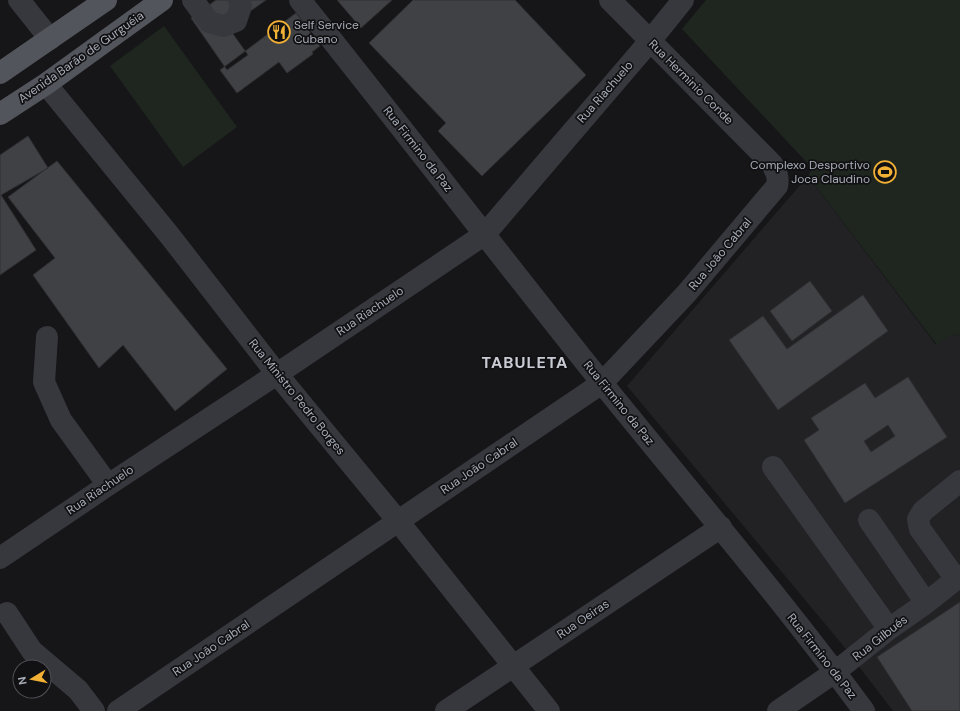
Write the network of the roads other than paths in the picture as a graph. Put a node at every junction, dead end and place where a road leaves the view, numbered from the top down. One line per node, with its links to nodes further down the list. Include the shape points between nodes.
1 (19, 0): 9 (street)
2 (106, 0): 9 (main road)
3 (162, 0): 12 (main road, Avenida Barão de Gurguéia)
4 (193, 0): 5 (street, via 209,22 223,26 236,21 241,6)
5 (239, 0)
6 (300, 0): 15 (street, Rua Firmino da Paz)
7 (610, 0): 10 (street, Rua Herminio Conde)
8 (683, 0): 10 (street, Rua Riachuelo)
9 (50, 38): 11 (main road)
10 (650, 40): 14 (street, Rua Herminio Conde); 15 (street, Rua Riachuelo)
11 (0, 73)
12 (46, 84): 13 (main road, Avenida Barão de Gurguéia); 17 (street, Rua Ministro Pedro Borges, via 170,236)
13 (0, 114)
14 (772, 164): 18 (street, Rua João Cabral, via 778,177 773,192 686,294)
15 (485, 234): 17 (street, Rua Riachuelo); 18 (street, Rua Firmino da Paz)
16 (47, 337): 21 (street, via 44,382 60,420)
17 (277, 374): 21 (street, Rua Riachuelo); 23 (street, Rua Ministro Pedro Borges)
18 (602, 383): 23 (street, Rua João Cabral); 24 (street, Rua Firmino da Paz)
19 (772, 467): 29 (street)
20 (960, 481): 26 (street, via 923,511 918,519 920,529)
21 (108, 485): 25 (street, Rua Riachuelo)
22 (869, 520): 27 (street)
23 (398, 521): 30 (street, Rua Ministro Pedro Borges); 33 (street, Rua João Cabral)
24 (720, 527): 30 (street, Rua Oeiras); 31 (street, Rua Firmino da Paz)
25 (0, 558)
26 (958, 577): 27 (street, Rua Gilbués)
27 (926, 603): 29 (street, Rua Gilbués)
28 (7, 613): 32 (street, via 32,651 78,690)
29 (889, 629): 31 (street, Rua Gilbués)
30 (513, 666): 34 (street, Rua Oeiras); 35 (street, Rua Ministro Pedro Borges)
31 (836, 672): 36 (street, Rua Gilbués); 37 (street, Rua Firmino da Paz)
32 (94, 711)
33 (118, 711)
34 (446, 711)
35 (548, 711)
36 (778, 711)
37 (864, 711)

